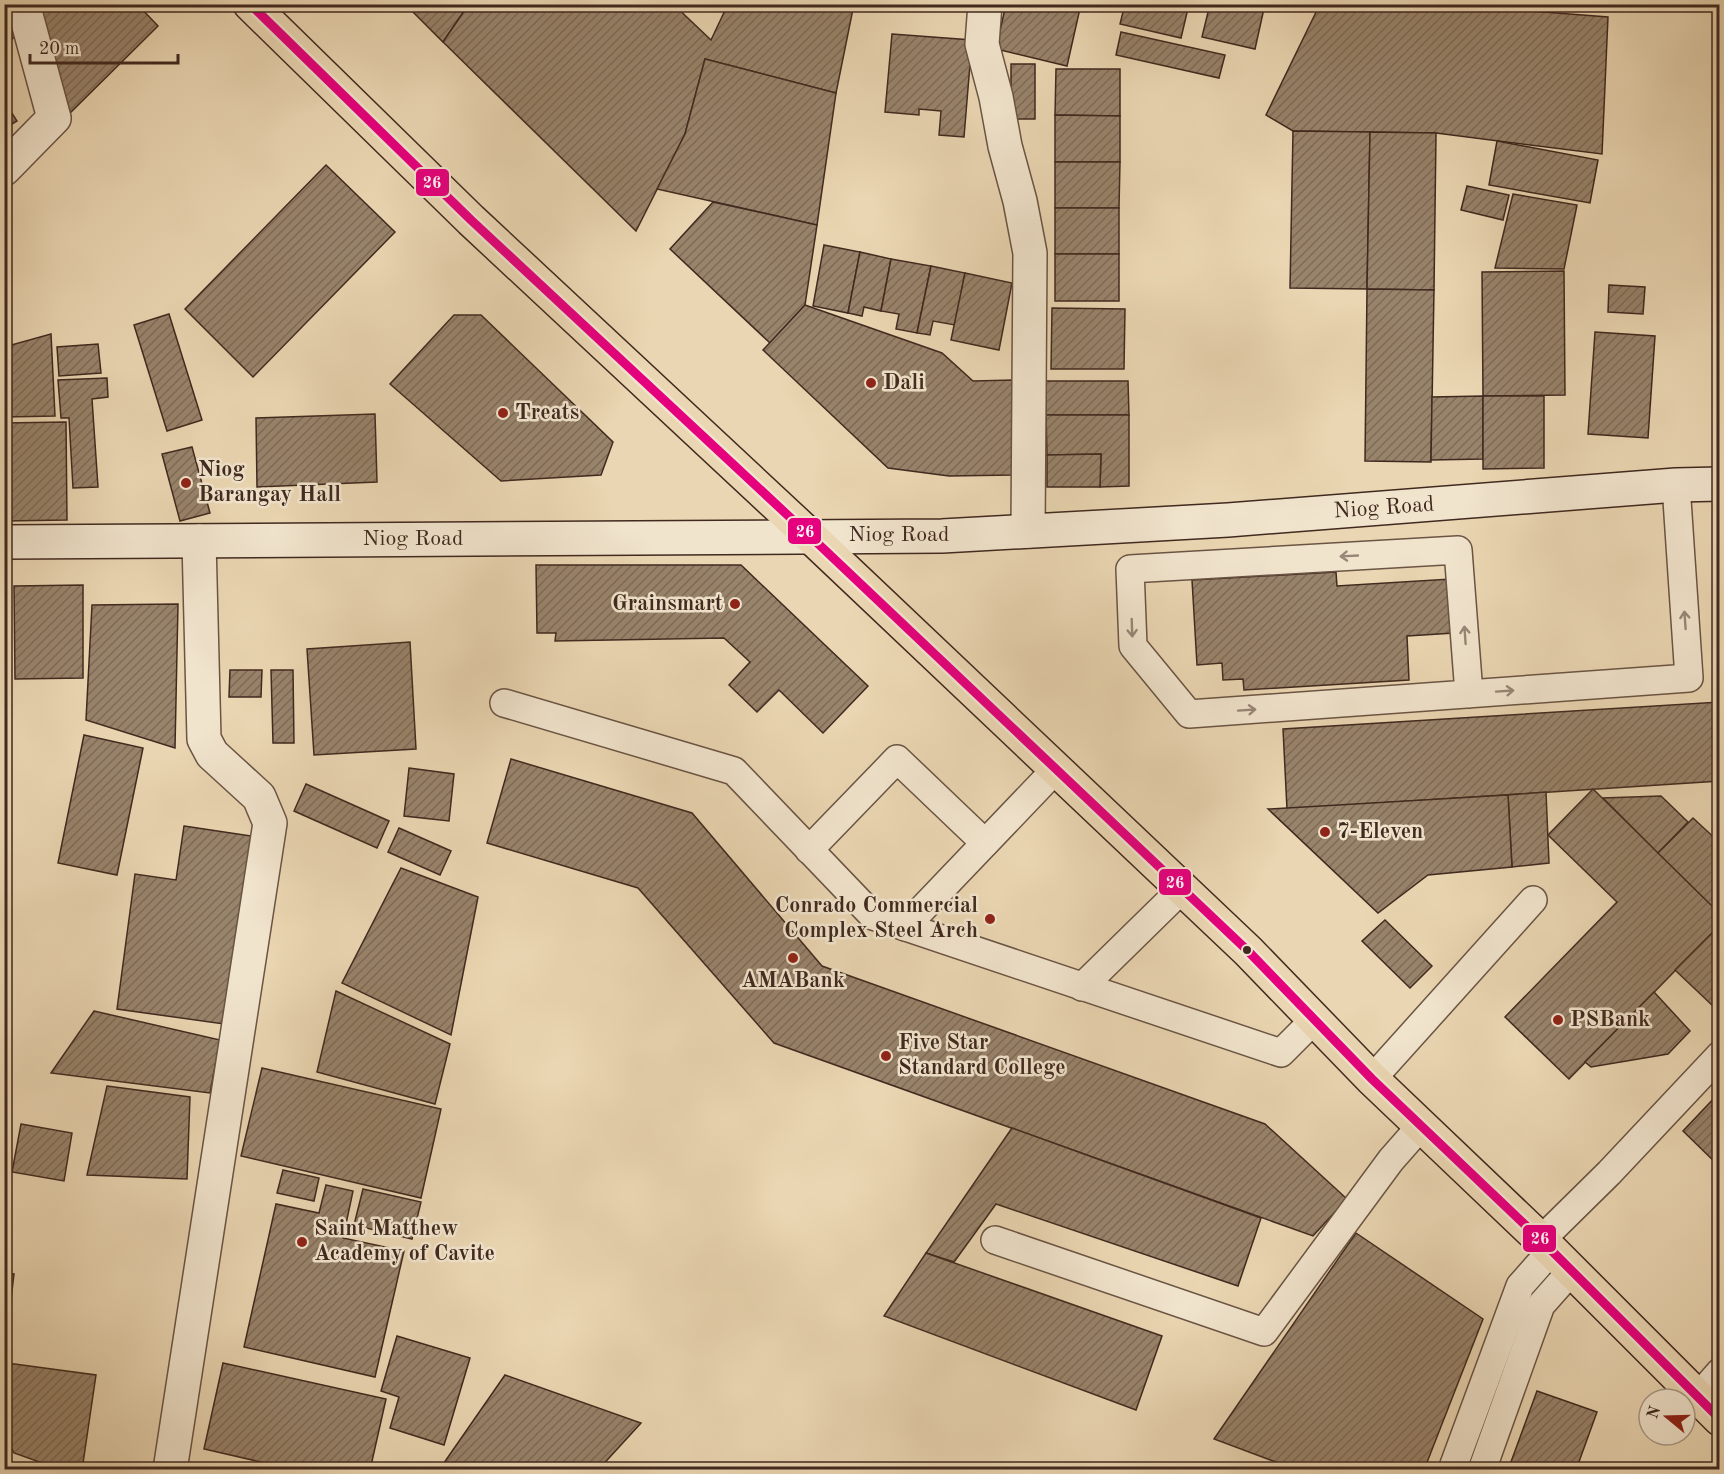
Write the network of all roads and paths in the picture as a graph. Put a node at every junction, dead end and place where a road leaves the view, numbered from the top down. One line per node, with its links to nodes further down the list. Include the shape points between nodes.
1 (23, 4): 4 (street, via 54,118)
2 (250, 4): 8 (highway, via 471,220)
3 (985, 4): 7 (street, via 982,44 1030,253)
4 (4, 169)
5 (1719, 484): 6 (street, Niog Road)
6 (1676, 485): 7 (street, Niog Road, via 1228,520); 11 (lane, one-way to 6, via 1689,678)
7 (1028, 531): 8 (street, Niog Road, via 942,536)
8 (810, 536): 9 (street, Niog Road); 13 (highway)
9 (199, 541): 10 (street, Niog Road); 28 (street, via 204,739 212,754 259,797 270,823)
10 (4, 542)
11 (1469, 694): 11 (lane, one-way to 11, via 1458,550 1130,569 1133,646 1189,714)
12 (504, 703): 15 (lane, via 734,771)
13 (1057, 768): 14 (lane); 16 (highway)
14 (984, 843): 15 (lane, via 897,759); 18 (lane)
15 (809, 850): 18 (lane, via 873,916)
16 (1183, 888): 19 (lane); 20 (highway)
17 (1533, 900): 22 (lane)
18 (905, 927): 19 (lane)
19 (1082, 987): 20 (lane, via 1281,1053)
20 (1315, 1019): 22 (highway)
21 (1719, 1055): 25 (lane, via 1609,1173)
22 (1372, 1079): 23 (highway)
23 (1420, 1127): 24 (lane, via 1391,1160 1264,1332); 25 (highway)
24 (995, 1240)
25 (1555, 1254): 27 (highway); 29 (lane, via 1520,1286); 30 (lane, via 1541,1305)
26 (1719, 1372): 27 (lane)
27 (1709, 1408)
28 (170, 1470)
29 (1452, 1470)
30 (1482, 1470)

